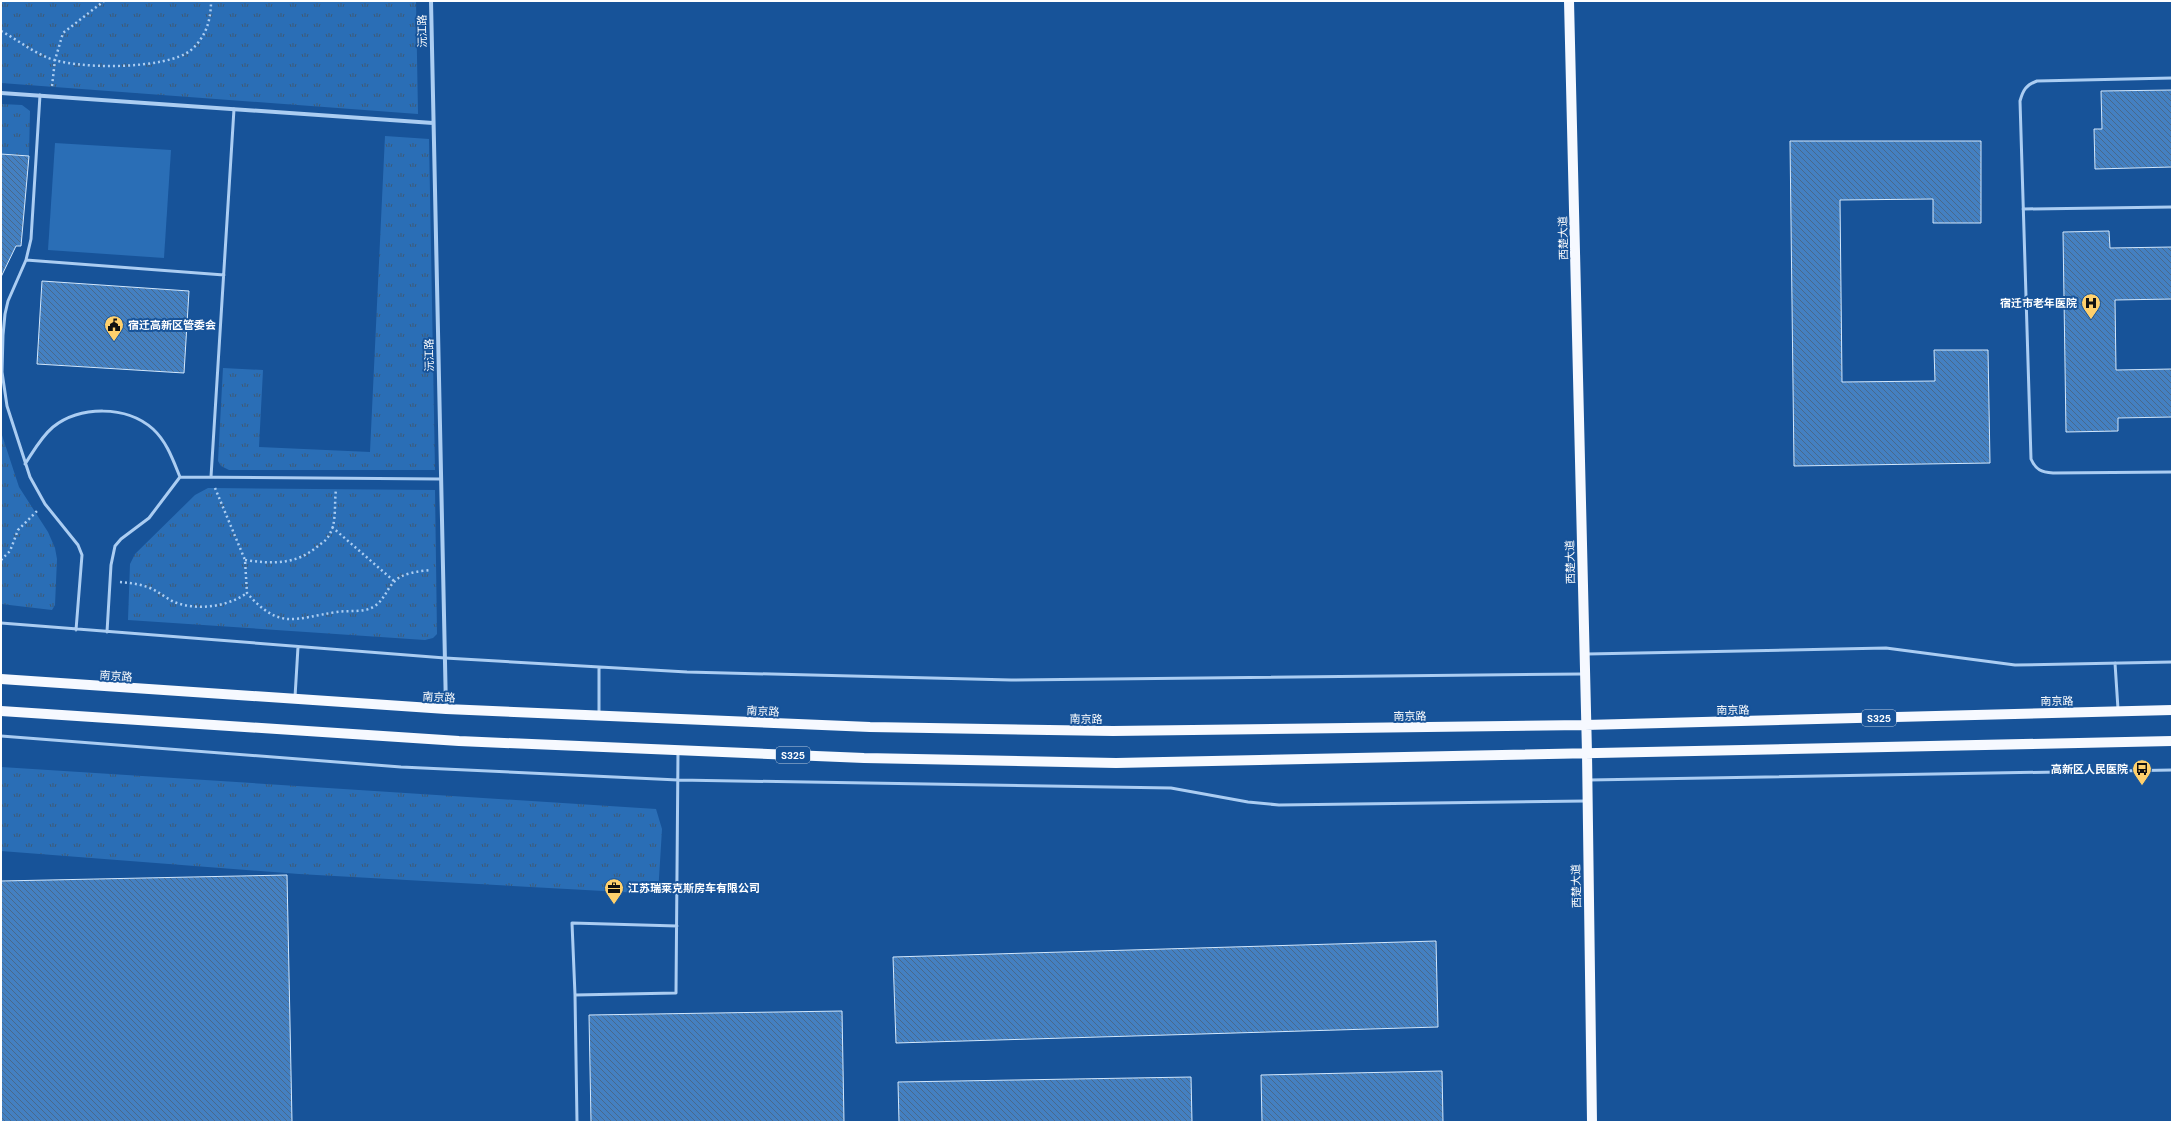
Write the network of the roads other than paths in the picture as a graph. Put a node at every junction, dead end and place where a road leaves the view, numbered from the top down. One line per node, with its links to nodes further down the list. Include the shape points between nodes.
1 (431, 1): 7 (street, 沅江路)
2 (1569, 1): 21 (main road, 西楚大道)
3 (2172, 78): 9 (lane, via 2037,81 2029,84 2023,90 2020,100)
4 (1, 93): 5 (street)
5 (40, 95): 6 (street); 10 (lane, via 31,239)
6 (234, 109): 7 (street); 11 (lane)
7 (433, 123): 16 (street, 沅江路)
8 (2172, 207): 9 (lane)
9 (2023, 209): 13 (lane, via 2030,449 2034,467 2040,472 2053,473)
10 (26, 260): 11 (lane); 12 (lane, via 8,301 2,350 7,406)
11 (224, 275): 15 (lane)
12 (25, 464): 14 (lane, via 52,427 84,413 117,412 138,419 152,428 164,441); 18 (lane, via 45,504 78,545 82,555)
13 (2172, 472)
14 (180, 477): 15 (lane); 19 (lane, via 149,518 115,546 111,565)
15 (210, 477): 16 (lane)
16 (440, 479): 22 (street, 沅江路)
17 (1, 623): 18 (lane)
18 (76, 630): 19 (lane)
19 (107, 632): 20 (lane)
20 (298, 647): 22 (lane); 28 (lane)
21 (1584, 654): 24 (lane, via 1886,648 2015,665); 26 (main road, 西楚大道)
22 (445, 658): 25 (lane); 29 (street, 沅江路)
23 (2172, 662): 24 (lane)
24 (2115, 663): 32 (lane)
25 (599, 667): 26 (lane, via 687,672 1011,680); 33 (lane)
26 (1584, 674): 34 (main road, 西楚大道)
27 (1, 679): 28 (main road, 南京路 / S325)
28 (295, 699): 29 (main road, 南京路 / S325)
29 (446, 709): 33 (main road, 南京路 / S325)
30 (2172, 710): 32 (main road, 南京路 / S325)
31 (1, 711): 37 (main road, S325, via 458,741)
32 (2118, 712): 34 (main road, 南京路 / S325)
33 (599, 716): 34 (main road, 南京路 / S325, via 870,728 1113,731)
34 (1586, 725): 38 (main road, 西楚大道)
35 (1, 736): 40 (lane, via 401,767)
36 (2172, 741): 38 (main road, S325)
37 (678, 750): 38 (main road, S325, via 864,758 1116,763); 40 (lane)
38 (1587, 753): 41 (main road, 西楚大道)
39 (2172, 770): 41 (lane)
40 (678, 780): 42 (lane, via 1171,788 1279,805); 43 (lane)
41 (1587, 780): 42 (main road, 西楚大道)
42 (1587, 801): 46 (main road, 西楚大道)
43 (677, 926): 44 (lane, via 676,993); 44 (lane, via 572,923)
44 (575, 995): 45 (lane)
45 (577, 1122)
46 (1592, 1122)

